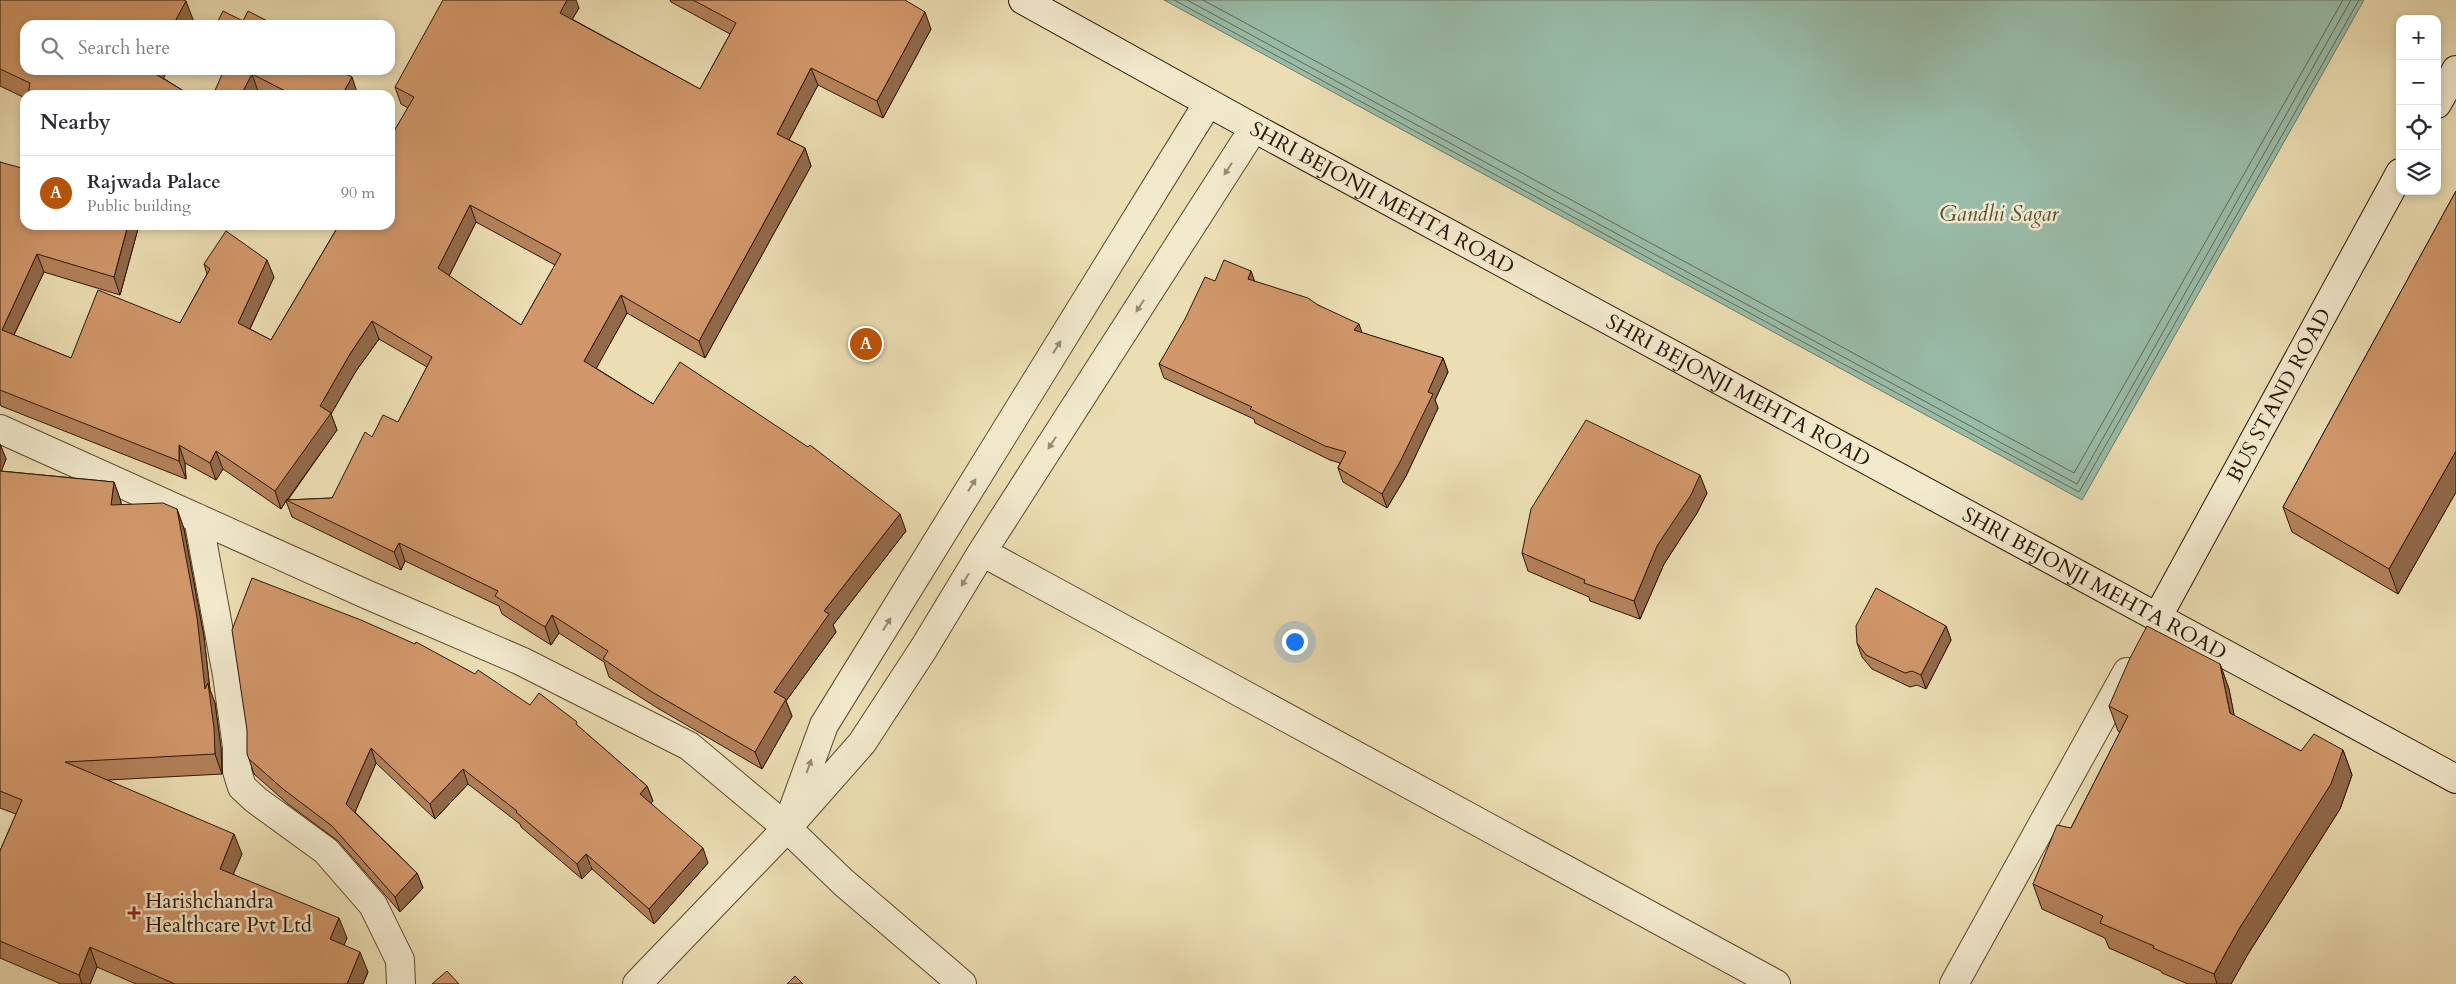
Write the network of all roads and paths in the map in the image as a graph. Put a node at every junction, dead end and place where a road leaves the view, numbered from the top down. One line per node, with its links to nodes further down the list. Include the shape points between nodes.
1 (1023, 0): 4 (street, SHRI BEJONJI MEHTA ROAD)
2 (2456, 70): 3 (street)
3 (2441, 97)
4 (1208, 103): 5 (street, SHRI BEJONJI MEHTA ROAD); 12 (street, one-way to 4, via 824,725)
5 (1254, 128): 9 (street, one-way to 9); 10 (street, SHRI BEJONJI MEHTA ROAD)
6 (2396, 180): 10 (street, BUS STAND ROAD)
7 (0, 429): 8 (street)
8 (198, 518): 12 (street, via 521,661 689,746); 13 (street, via 227,676 237,771 242,787 326,851 373,905 400,960)
9 (982, 552): 12 (street, one-way to 12, via 862,743); 16 (street)
10 (2148, 636): 11 (street, SHRI BEJONJI MEHTA ROAD); 17 (street, BUS STAND ROAD)
11 (2456, 779)
12 (787, 828): 14 (street); 15 (street, via 843,882)
13 (401, 984)
14 (637, 984)
15 (962, 984)
16 (1776, 984)
17 (1954, 984)

